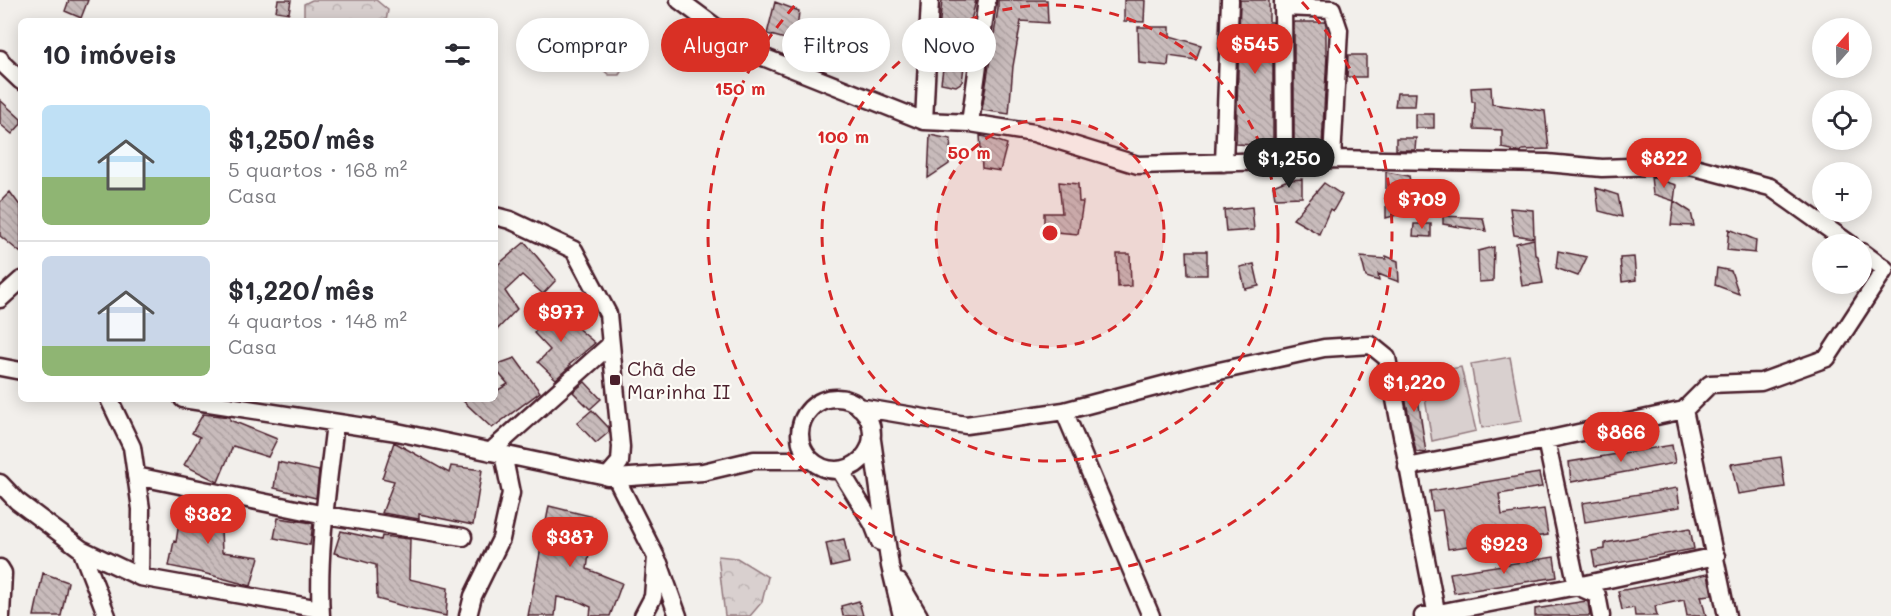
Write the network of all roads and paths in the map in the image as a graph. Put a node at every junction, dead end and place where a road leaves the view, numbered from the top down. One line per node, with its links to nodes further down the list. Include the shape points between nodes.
1 (679, 0): 8 (street, via 748,51)
2 (930, 0): 8 (street)
3 (987, 0): 9 (street)
4 (1230, 0): 12 (street)
5 (1283, 3): 10 (street, via 1332,9 1338,30); 11 (street)
6 (0, 59): 7 (street)
7 (18, 78)
8 (924, 121): 9 (street)
9 (970, 123): 12 (street, via 1034,133 1137,165)
10 (1332, 159): 11 (street); 14 (street, via 1547,163 1602,168 1687,165 1770,187)
11 (1284, 162): 12 (street)
12 (1224, 163)
13 (498, 217): 20 (street, via 574,250 608,314)
14 (1836, 234)
15 (1872, 259): 17 (street, via 1885,269)
16 (18, 283): 19 (street)
17 (1872, 289)
18 (1869, 294): 26 (street, via 1827,358 1761,382 1710,384)
19 (0, 299)
20 (611, 344): 31 (street); 32 (street)
21 (0, 367): 22 (street)
22 (18, 370)
23 (110, 402): 36 (street, via 132,447)
24 (202, 402): 28 (street)
25 (859, 407): 27 (street, via 966,425); 29 (street, via 867,416); 33 (street, via 833,398 809,410 800,436)
26 (1684, 410): 30 (street); 44 (street)
27 (1064, 411): 34 (street, via 1324,348 1371,345 1387,358); 58 (street)
28 (335, 423): 32 (street); 40 (street)
29 (872, 439): 35 (street, via 861,460); 45 (street)
30 (1546, 440): 34 (street); 48 (street)
31 (621, 447): 37 (street, via 620,462); 38 (street)
32 (497, 453): 37 (street); 53 (street, via 511,493 501,539 472,596)
33 (811, 460): 35 (street, via 830,470); 38 (street, via 754,460 703,472)
34 (1407, 467): 50 (street)
35 (840, 470): 45 (street, via 873,524)
36 (136, 476): 40 (street); 47 (street, via 141,509)
37 (612, 477): 38 (street); 43 (street)
38 (642, 477)
39 (0, 483): 42 (street, via 17,501)
40 (325, 515): 41 (street); 49 (street)
41 (463, 537)
42 (81, 549): 47 (street); 52 (street)
43 (656, 556): 54 (street, via 652,597); 55 (street)
44 (1716, 556): 48 (street); 60 (street)
45 (890, 566): 56 (street); 57 (street)
46 (0, 568): 51 (street)
47 (140, 577): 49 (street)
48 (1577, 586): 50 (street); 59 (street, via 1597,595)
49 (320, 613)
50 (1432, 615)
51 (1, 616)
52 (107, 616)
53 (468, 616)
54 (643, 616)
55 (678, 616)
56 (902, 616)
57 (919, 616)
58 (1151, 616)
59 (1601, 616)
60 (1727, 616)

